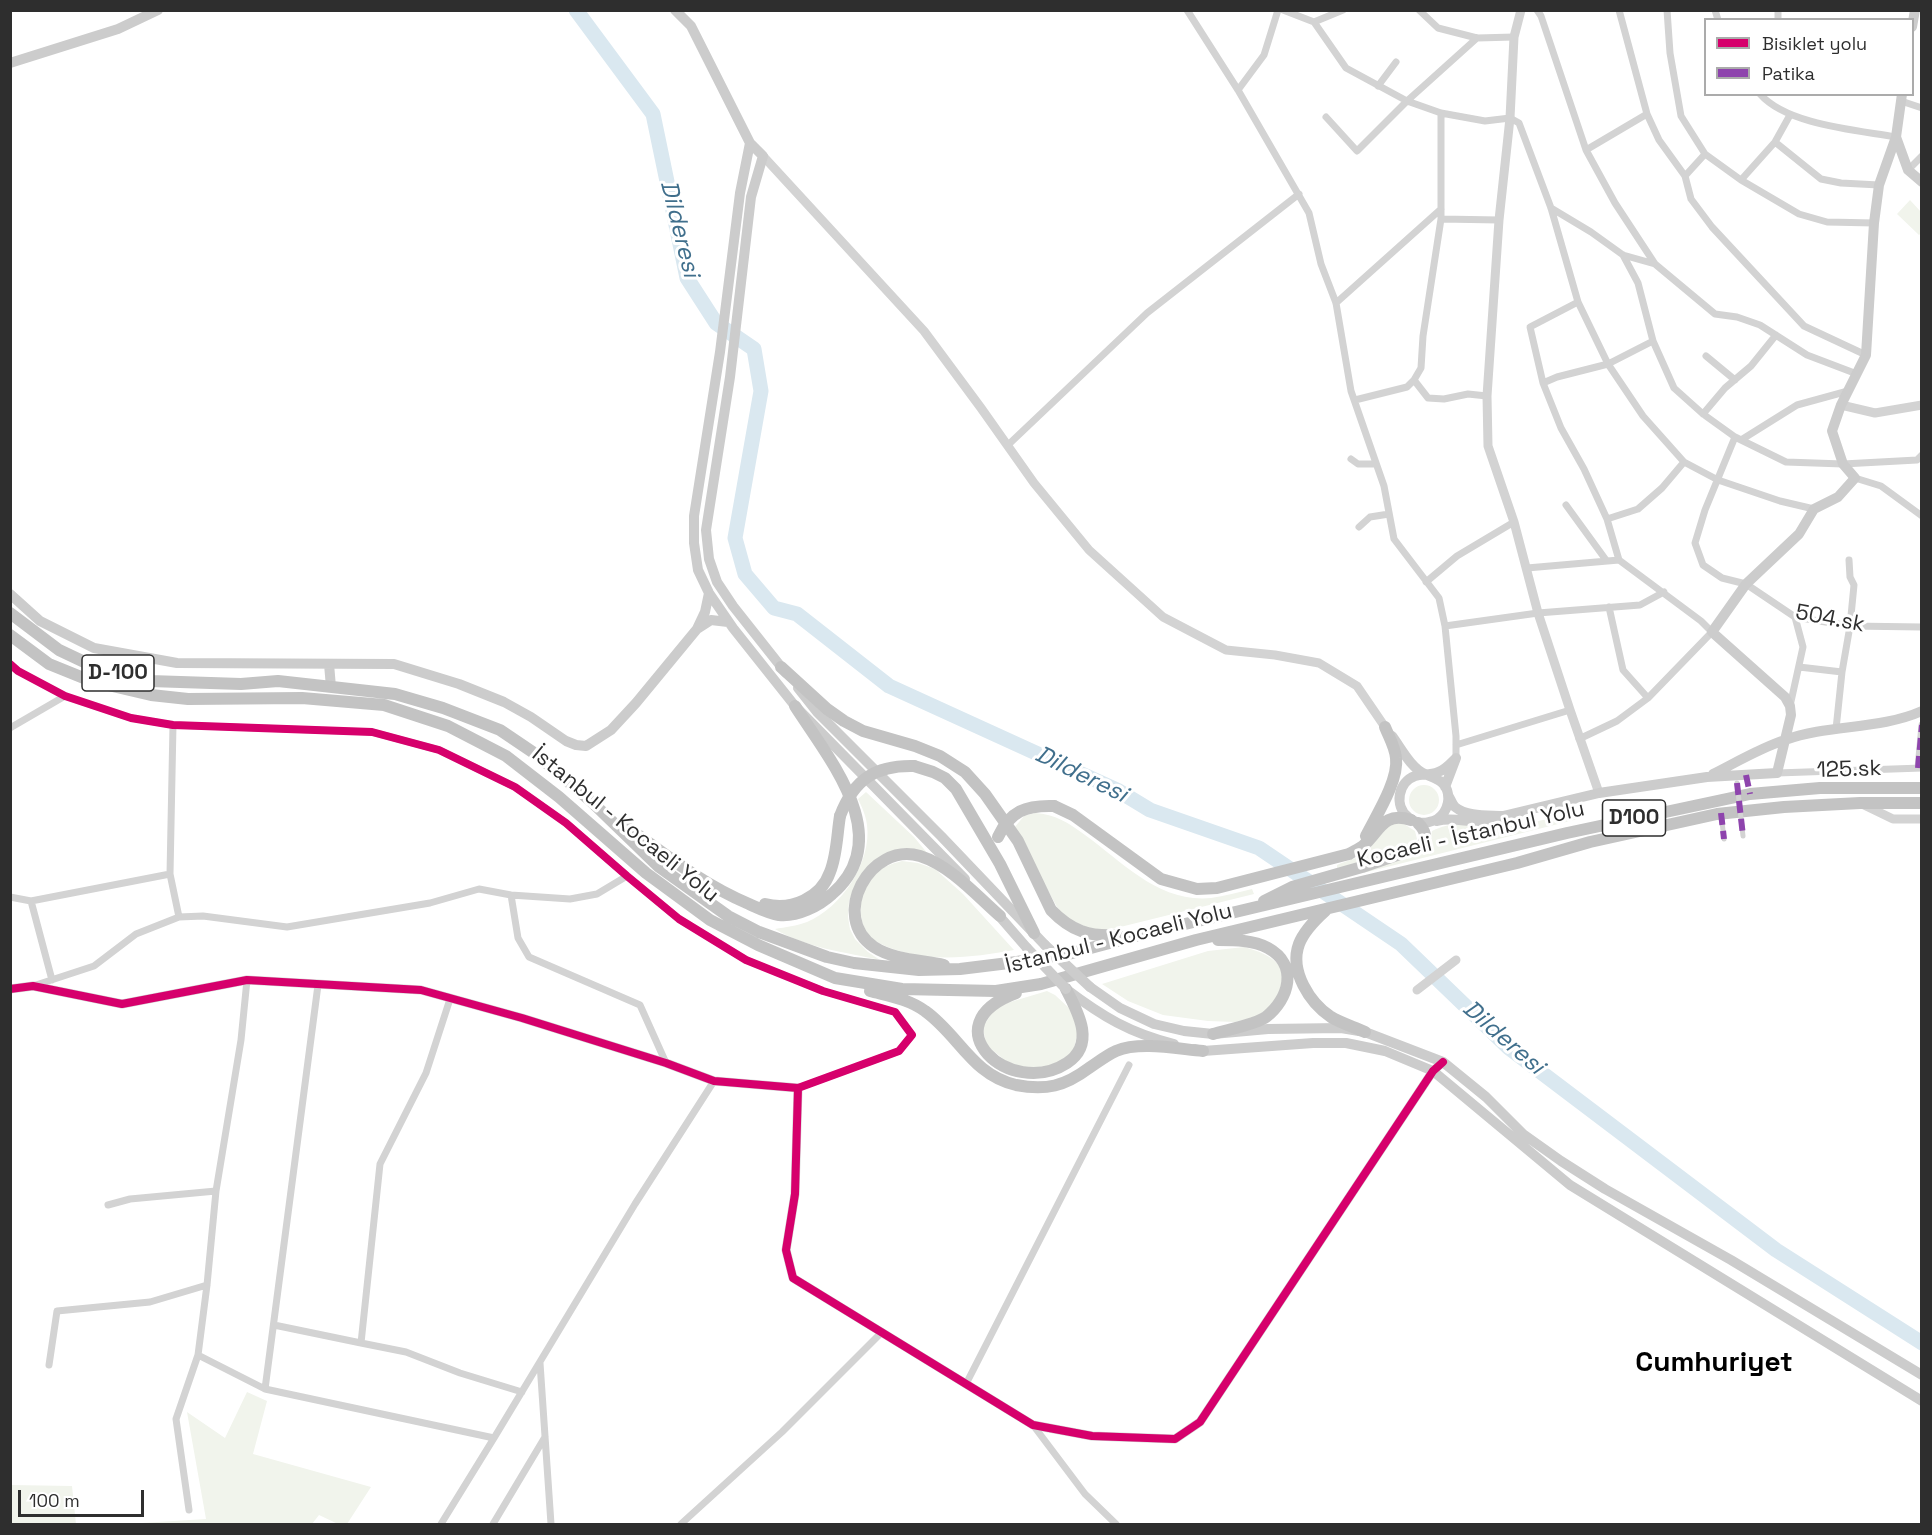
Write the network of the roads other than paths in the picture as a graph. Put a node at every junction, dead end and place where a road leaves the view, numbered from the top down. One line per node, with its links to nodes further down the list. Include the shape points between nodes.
1 (158, 10): 15 (main road, via 118,29)
2 (675, 10): 29 (main road, via 691,26)
3 (1187, 10): 17 (street)
4 (1280, 10): 11 (street); 17 (street, via 1264,55)
5 (1343, 10): 11 (street)
6 (1419, 10): 13 (street, via 1438,28)
7 (1521, 10): 12 (street)
8 (1537, 10): 30 (street)
9 (1619, 10): 23 (street)
10 (1667, 10): 31 (street, via 1681,116)
11 (1314, 22): 16 (street, via 1346,68)
12 (1514, 37): 13 (street); 26 (street)
13 (1477, 38): 20 (street)
14 (1396, 62): 16 (street)
15 (10, 63)
16 (1378, 86): 20 (street)
17 (1238, 90): 39 (street)
18 (1763, 96): 24 (street)
19 (1901, 98): 21 (street); 27 (main road)
20 (1407, 101): 22 (street); 25 (street, via 1357,151)
21 (1922, 108)
22 (1441, 113): 26 (street, via 1485,121); 40 (street)
23 (1647, 114): 30 (street); 35 (street, via 1659,140)
24 (1790, 115): 27 (street); 28 (street)
25 (1326, 117)
26 (1510, 118): 41 (street, via 1519,123); 43 (street)
27 (1896, 136): 34 (main road); 38 (main road)
28 (1775, 142): 36 (street); 38 (street, via 1821,179)
29 (750, 143): 32 (main road); 87 (main road, via 694,516 698,570)
30 (1586, 150): 46 (street)
31 (1706, 154): 35 (street); 36 (street)
32 (763, 156): 65 (street, via 924,331); 102 (main road, via 751,197 730,377 706,530 709,560 717,582)
33 (1922, 156): 34 (street)
34 (1908, 170): 37 (main road)
35 (1685, 176): 51 (street, via 1691,199 1712,227 1804,326)
36 (1741, 180): 44 (street, via 1799,214 1827,222)
37 (1922, 182)
38 (1878, 185): 44 (main road)
39 (1299, 194): 48 (street, via 1309,213 1321,264); 65 (street, via 1147,313)
40 (1441, 208): 42 (street); 48 (street)
41 (1551, 208): 45 (street); 47 (street)
42 (1441, 219): 43 (street); 55 (street, via 1421,368)
43 (1499, 219): 59 (street)
44 (1874, 223): 51 (main road)
45 (1623, 255): 46 (street); 50 (street, via 1638,283)
46 (1655, 264): 49 (street, via 1715,314 1737,317)
47 (1578, 302): 53 (street); 57 (street, via 1530,327)
48 (1336, 303): 60 (street)
49 (1776, 335): 54 (street, via 1807,355); 56 (street)
50 (1653, 341): 53 (street); 63 (street, via 1674,388)
51 (1866, 355): 54 (main road)
52 (1706, 356): 56 (street)
53 (1608, 364): 57 (street); 68 (street, via 1643,416)
54 (1857, 374): 58 (main road)
55 (1414, 380): 59 (street, via 1428,398); 60 (street, via 1407,387)
56 (1735, 380): 63 (street)
57 (1543, 383): 77 (street)
58 (1848, 391): 61 (main road); 64 (street, via 1797,405)
59 (1487, 396): 78 (street, via 1488,446)
60 (1354, 400): 69 (street)
61 (1841, 405): 62 (street, via 1875,412); 70 (main road, via 1832,431)
62 (1922, 405)
63 (1703, 414): 64 (street)
64 (1738, 439): 70 (street, via 1786,462); 72 (street, 504.sk)
65 (1008, 445): 115 (street, via 1089,550 1163,617 1226,650 1318,663 1357,686)
66 (1922, 455): 70 (street, via 1917,460)
67 (1351, 459): 69 (street, via 1358,464)
68 (1684, 462): 72 (street); 77 (street, via 1638,509)
69 (1376, 464): 75 (street)
70 (1844, 464): 71 (main road)
71 (1855, 478): 74 (main road, via 1838,497); 76 (street, via 1881,486)
72 (1718, 480): 74 (street); 85 (street, 504.sk, via 1695,543 1703,565 1722,578)
73 (1566, 505): 80 (street)
74 (1814, 509): 85 (main road, via 1799,534)
75 (1389, 514): 79 (street, via 1370,518); 84 (street, via 1394,539)
76 (1922, 516)
77 (1607, 519): 81 (street)
78 (1514, 522): 83 (street); 84 (street, via 1457,556)
79 (1359, 527)
80 (1606, 560): 81 (street); 83 (street)
81 (1619, 560): 86 (street)
82 (1849, 560): 95 (street, via 1854,585)
83 (1527, 568): 91 (street)
84 (1426, 582): 94 (street, via 1439,598)
85 (1746, 584): 92 (street, 504.sk); 98 (main road)
86 (1664, 592): 89 (street, via 1640,605); 98 (street)
87 (709, 593): 93 (main road); 97 (main road)
88 (10, 594): 101 (main road, via 40,621 94,648 177,663)
89 (1609, 607): 91 (street); 108 (street, via 1623,670)
90 (10, 612): 105 (highway, D-100, via 60,650 97,668 150,681)
91 (1538, 613): 94 (street); 111 (street)
92 (1795, 617): 95 (street, 504.sk); 103 (street, via 1803,647)
93 (728, 622): 97 (main road, via 711,620); 109 (main road)
94 (1446, 626): 120 (street)
95 (1850, 626): 96 (street, 504.sk); 104 (street)
96 (1922, 627)
97 (697, 629): 101 (main road, via 611,730 586,746 566,741 504,702 450,681 394,664)
98 (1712, 632): 108 (street); 110 (main road, via 1785,697)
99 (10, 634): 158 (highway, İstanbul - Kocaeli Yolu / D-100, via 49,664 91,681 151,695 188,699 302,698 384,705 448,726 506,756 646,873 710,920)
100 (10, 664): 107 (street)
101 (329, 664): 106 (main road)
102 (781, 667): 153 (main road, via 817,712); 154 (highway, via 844,722 862,732 940,756 965,772 1018,841 1058,917 1090,936)
103 (1799, 667): 104 (street); 110 (street)
104 (1842, 672): 117 (street)
105 (241, 684): 106 (highway, D100, via 278,681)
106 (331, 687): 131 (highway, D100, via 395,694 500,730 537,755)
107 (65, 696): 113 (street, via 131,718); 116 (street)
108 (1648, 698): 118 (street, via 1617,721)
109 (795, 706): 145 (highway, via 833,762 855,809 860,829 857,857 843,885 821,904 794,914 765,911); 151 (main road)
110 (1790, 706): 119 (main road)
111 (1569, 710): 118 (street); 120 (street)
112 (1922, 711): 117 (main road, via 1905,718)
113 (173, 725): 143 (street); 144 (street, via 372,732 440,750 514,787 566,823)
114 (1922, 725): 122 (street)
115 (1385, 727): 124 (main road); 141 (highway, via 1396,759 1396,771 1386,795 1366,836 1357,845)
116 (10, 728)
117 (1836, 729): 119 (main road)
118 (1578, 738): 129 (street)
119 (1785, 740): 123 (main road); 125 (main road)
120 (1456, 745): 121 (street)
121 (1456, 758): 124 (main road, via 1438,772); 128 (main road)
122 (1920, 768): 123 (street, 125.sk)
123 (1777, 773): 126 (main road)
124 (1426, 774): 128 (main road, via 1440,780); 137 (main road, via 1410,778 1400,791 1401,807)
125 (1707, 777): 126 (main road); 129 (main road)
126 (1741, 779): 130 (street); 139 (street, bridge)
127 (1922, 788): 130 (highway, Kocaeli - İstanbul Yolu / D100, via 1820,788)
128 (1447, 791): 135 (main road, via 1458,809); 138 (main road, via 1445,810)
129 (1599, 793): 135 (main road)
130 (1750, 794): 146 (highway, Kocaeli - İstanbul Yolu / D100, via 1352,885)
131 (592, 802): 145 (highway); 157 (highway, D100, via 658,866 728,916 759,932 804,950 854,963 919,970)
132 (1860, 803): 133 (highway, D100); 134 (highway, D100); 136 (street, via 1893,819)
133 (1922, 803)
134 (1721, 813): 140 (street); 150 (highway, D100)
135 (1503, 816): 138 (main road, via 1488,821)
136 (1922, 819)
137 (1414, 821): 138 (main road); 141 (highway, via 1392,818 1361,848); 146 (highway, via 1426,835 1420,847)
138 (1434, 821)
139 (1743, 836)
140 (1724, 838)
141 (1326, 859): 142 (highway, bridge, via 1217,888 1197,889 1161,879 1073,815 1053,806 1027,807 1002,827 997,851)
142 (1000, 864): 145 (highway, bridge, via 956,789 945,778 914,766 897,766 869,775 845,803 830,873 807,899 788,906 773,906); 153 (highway)
143 (170, 874): 149 (street); 152 (street)
144 (627, 876): 147 (street, via 597,894 570,899); 176 (street, via 679,918 746,960 823,991 895,1012 912,1035 899,1051)
145 (721, 891)
146 (1291, 893): 154 (highway, D100, via 1249,908)
147 (511, 895): 152 (street, via 479,889 430,903 287,927 203,916); 172 (street, via 518,938 529,957 640,1005)
148 (10, 897): 149 (street)
149 (31, 901): 159 (street)
150 (1325, 910): 155 (highway, İstanbul - Kocaeli Yolu / D-100); 168 (highway, via 1299,945 1297,958 1304,987 1330,1016)
151 (1000, 916): 157 (highway, via 937,863 918,855 899,855 870,870 856,896 854,916 860,933 890,955); 165 (main road, bridge)
152 (179, 918): 159 (street, via 136,934 94,966)
153 (1034, 933): 169 (main road, bridge, via 1090,987 1120,1008 1154,1024)
154 (1143, 934): 157 (highway, D100, via 1071,953)
155 (1196, 940): 161 (highway, İstanbul - Kocaeli Yolu / D-100); 169 (highway, via 1256,944 1278,956 1287,975 1284,997 1264,1019)
156 (1456, 960): 166 (street)
157 (960, 969)
158 (835, 978): 161 (highway, İstanbul - Kocaeli Yolu / D-100, via 902,989 953,991 996,991); 170 (highway, via 907,1000 939,1021 978,1066 1014,1084 1034,1088 1069,1081 1117,1050 1139,1046)
159 (52, 980): 163 (street)
160 (247, 980): 162 (street); 163 (street, via 122,1004); 177 (street)
161 (1041, 984): 165 (highway, via 1002,998 984,1012 980,1021 983,1049 1007,1068 1040,1073 1073,1059 1080,1049 1083,1029)
162 (318, 985): 167 (street, via 421,990); 180 (street)
163 (33, 986): 164 (street)
164 (10, 989)
165 (1066, 989): 170 (main road, via 1116,1024)
166 (1418, 990)
167 (450, 999): 172 (street); 182 (street, via 426,1073 380,1164)
168 (1365, 1032): 169 (main road, via 1324,1028); 171 (main road)
169 (1213, 1034)
170 (1203, 1051): 174 (main road, via 1346,1043 1385,1051)
171 (1443, 1062): 174 (street); 186 (main road, via 1486,1096 1523,1134 1561,1161)
172 (666, 1063): 175 (street)
173 (1129, 1065): 187 (street)
174 (1433, 1071): 190 (main road, via 1570,1185); 191 (street, via 1200,1422 1175,1439 1092,1436)
175 (714, 1081): 176 (street); 184 (street)
176 (798, 1088): 181 (street, via 795,1194 786,1250 794,1278)
177 (216, 1191): 178 (street, via 130,1199); 179 (street)
178 (108, 1205)
179 (207, 1285): 183 (street); 185 (street, via 150,1302 57,1311)
180 (274, 1326): 182 (street); 188 (street)
181 (882, 1332): 187 (street); 198 (street, via 782,1432)
182 (361, 1343): 189 (street, via 406,1352)
183 (198, 1355): 188 (street); 194 (street, via 176,1419)
184 (540, 1363): 189 (street); 192 (street)
185 (49, 1365)
186 (1922, 1375)
187 (966, 1384): 191 (street)
188 (265, 1389): 193 (street)
189 (522, 1392): 193 (street)
190 (1922, 1401)
191 (1033, 1425): 199 (street, via 1084,1494)
192 (545, 1437): 196 (street); 197 (street)
193 (494, 1438): 195 (street)
194 (189, 1510)
195 (441, 1524)
196 (493, 1524)
197 (551, 1524)
198 (681, 1524)
199 (1116, 1524)

